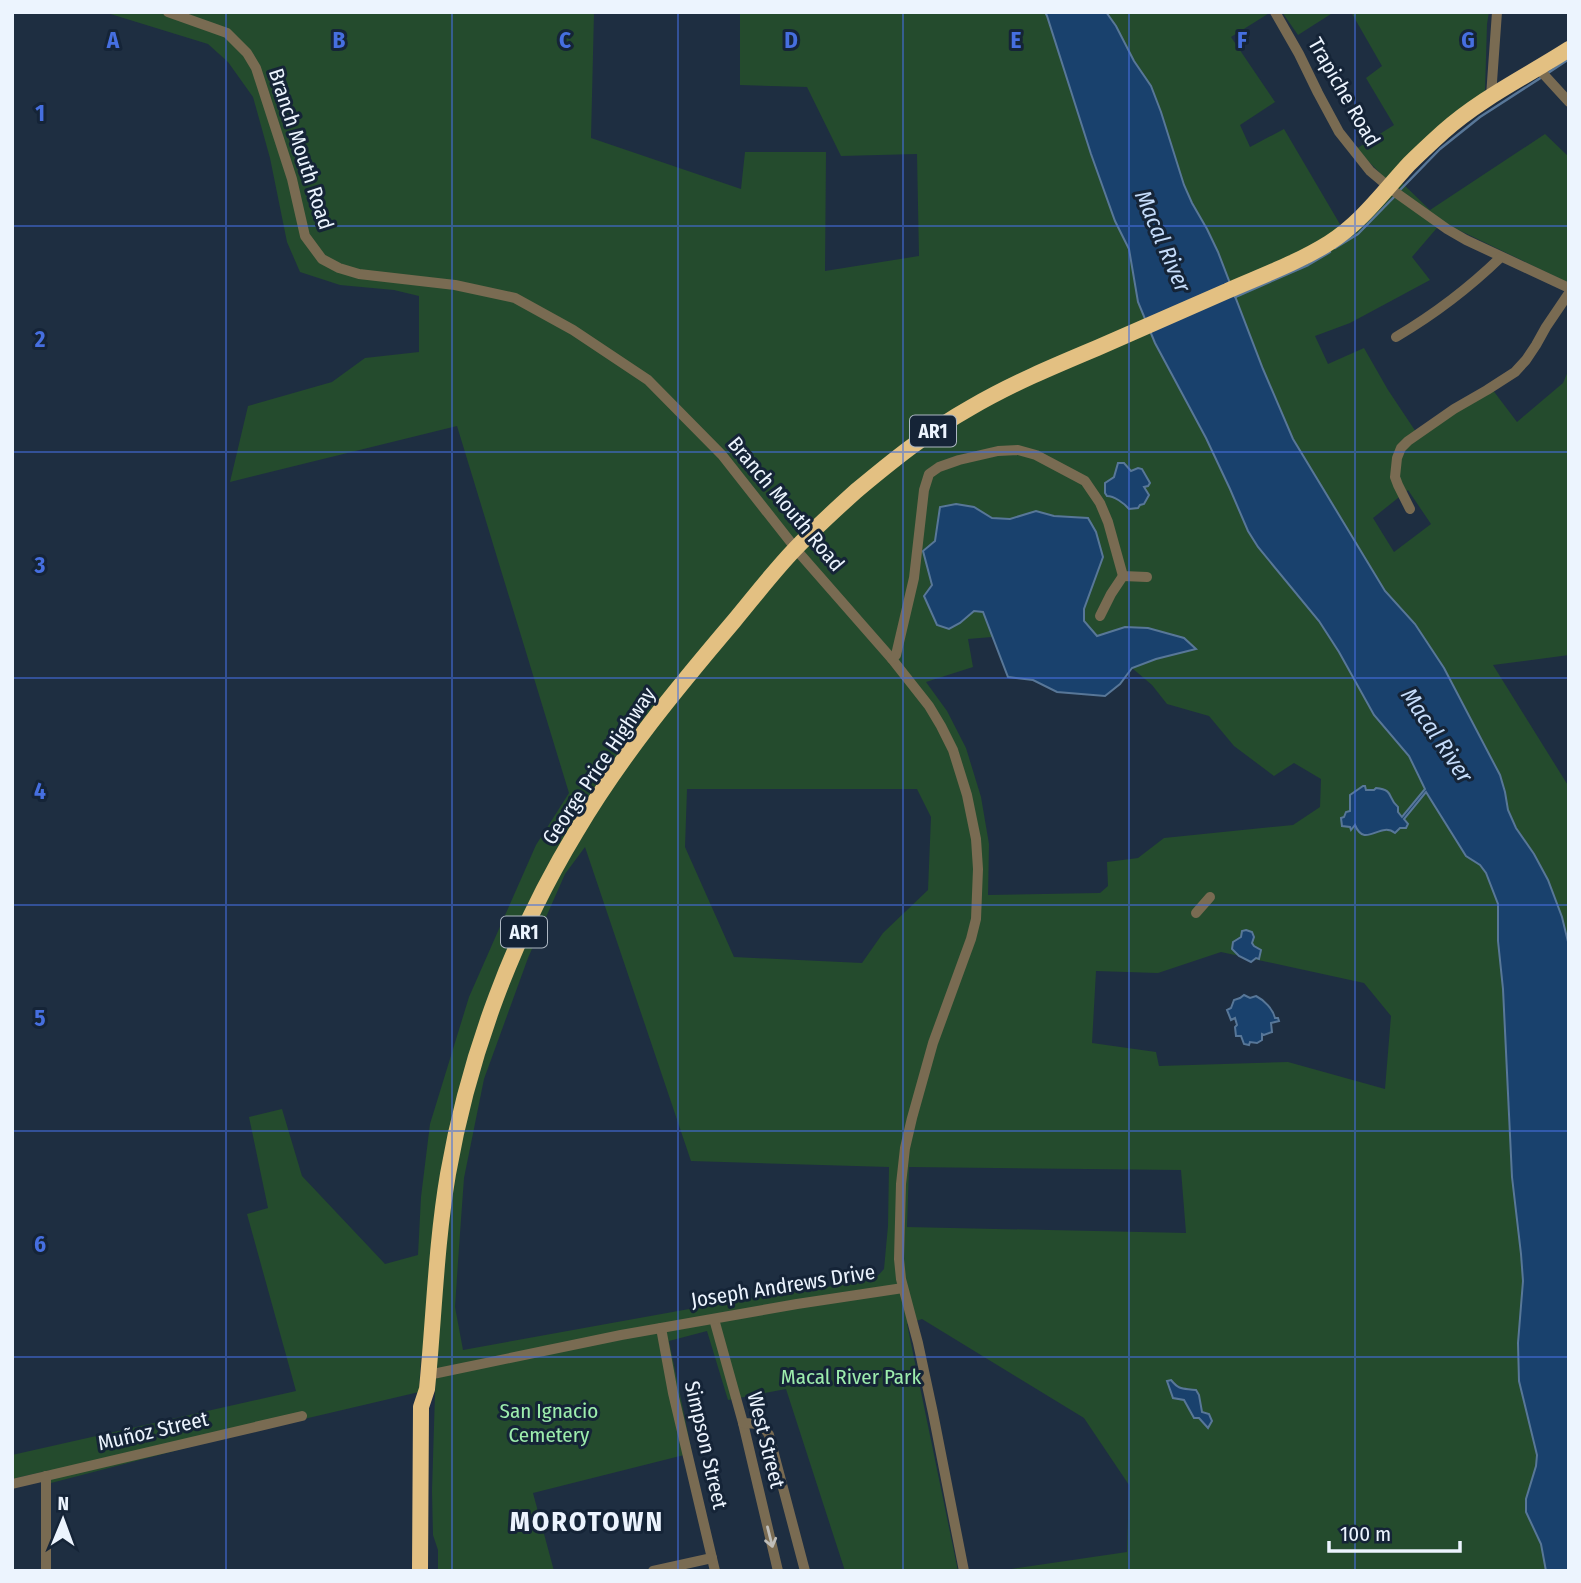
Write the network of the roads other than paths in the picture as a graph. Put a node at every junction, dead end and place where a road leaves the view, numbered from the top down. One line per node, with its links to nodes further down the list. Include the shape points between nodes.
1 (168, 12): 14 (street, Branch Mouth Road, via 227,33 247,53 285,155 305,236 322,260 359,274 455,285 514,298 573,330 648,380 722,455)
2 (1275, 12): 9 (street, Trapiche Road, via 1339,132 1370,171)
3 (1497, 12): 7 (street)
4 (1569, 41): 6 (highway, AR1)
5 (1569, 49): 6 (highway, AR1)
6 (1538, 67): 7 (highway, AR1); 8 (street)
7 (1491, 96): 9 (highway, AR1, via 1444,131)
8 (1569, 102)
9 (1390, 187): 10 (street, Trapiche Road, via 1447,229); 14 (highway, George Price Highway / AR1, via 1339,237 1314,252 1037,373 968,409 884,468)
10 (1501, 257): 11 (street, Trapiche Road); 12 (street, via 1425,320)
11 (1569, 290): 13 (street, via 1515,372 1401,449 1395,477)
12 (1396, 337)
13 (1410, 509)
14 (796, 548): 18 (street, Branch Mouth Road); 24 (highway, George Price Highway / AR1, via 679,685 613,774 558,863 513,954 478,1052 452,1154)
15 (1123, 576): 16 (street); 17 (street); 18 (street, via 1108,522 1085,481 1018,450 939,467 929,474 924,490 911,592)
16 (1147, 576)
17 (1100, 616)
18 (892, 659): 21 (street, Branch Mouth Road, via 929,706 953,750 972,815 978,869 971,939 929,1055 905,1148 899,1206)
19 (1210, 897): 20 (street)
20 (1196, 913)
21 (903, 1288): 22 (street, Joseph Andrews Drive); 37 (street, Joseph Andrews Drive)
22 (714, 1319): 23 (street, Joseph Andrews Drive); 26 (street, West Street)
23 (660, 1328): 24 (street, Joseph Andrews Drive); 29 (street, Simpson Street)
24 (427, 1384): 31 (highway, AR1, via 421,1407); 32 (highway, AR1)
25 (302, 1416): 27 (street, Muñoz Street)
26 (743, 1423): 35 (street, West Street, one-way to 35); 36 (street, via 761,1425 769,1435)
27 (46, 1476): 28 (street, Muñoz Street); 30 (street)
28 (12, 1484)
29 (712, 1558): 33 (street); 34 (street, Simpson Street)
30 (46, 1571)
31 (421, 1571)
32 (429, 1571)
33 (653, 1571)
34 (715, 1571)
35 (778, 1571)
36 (805, 1571)
37 (964, 1571)

